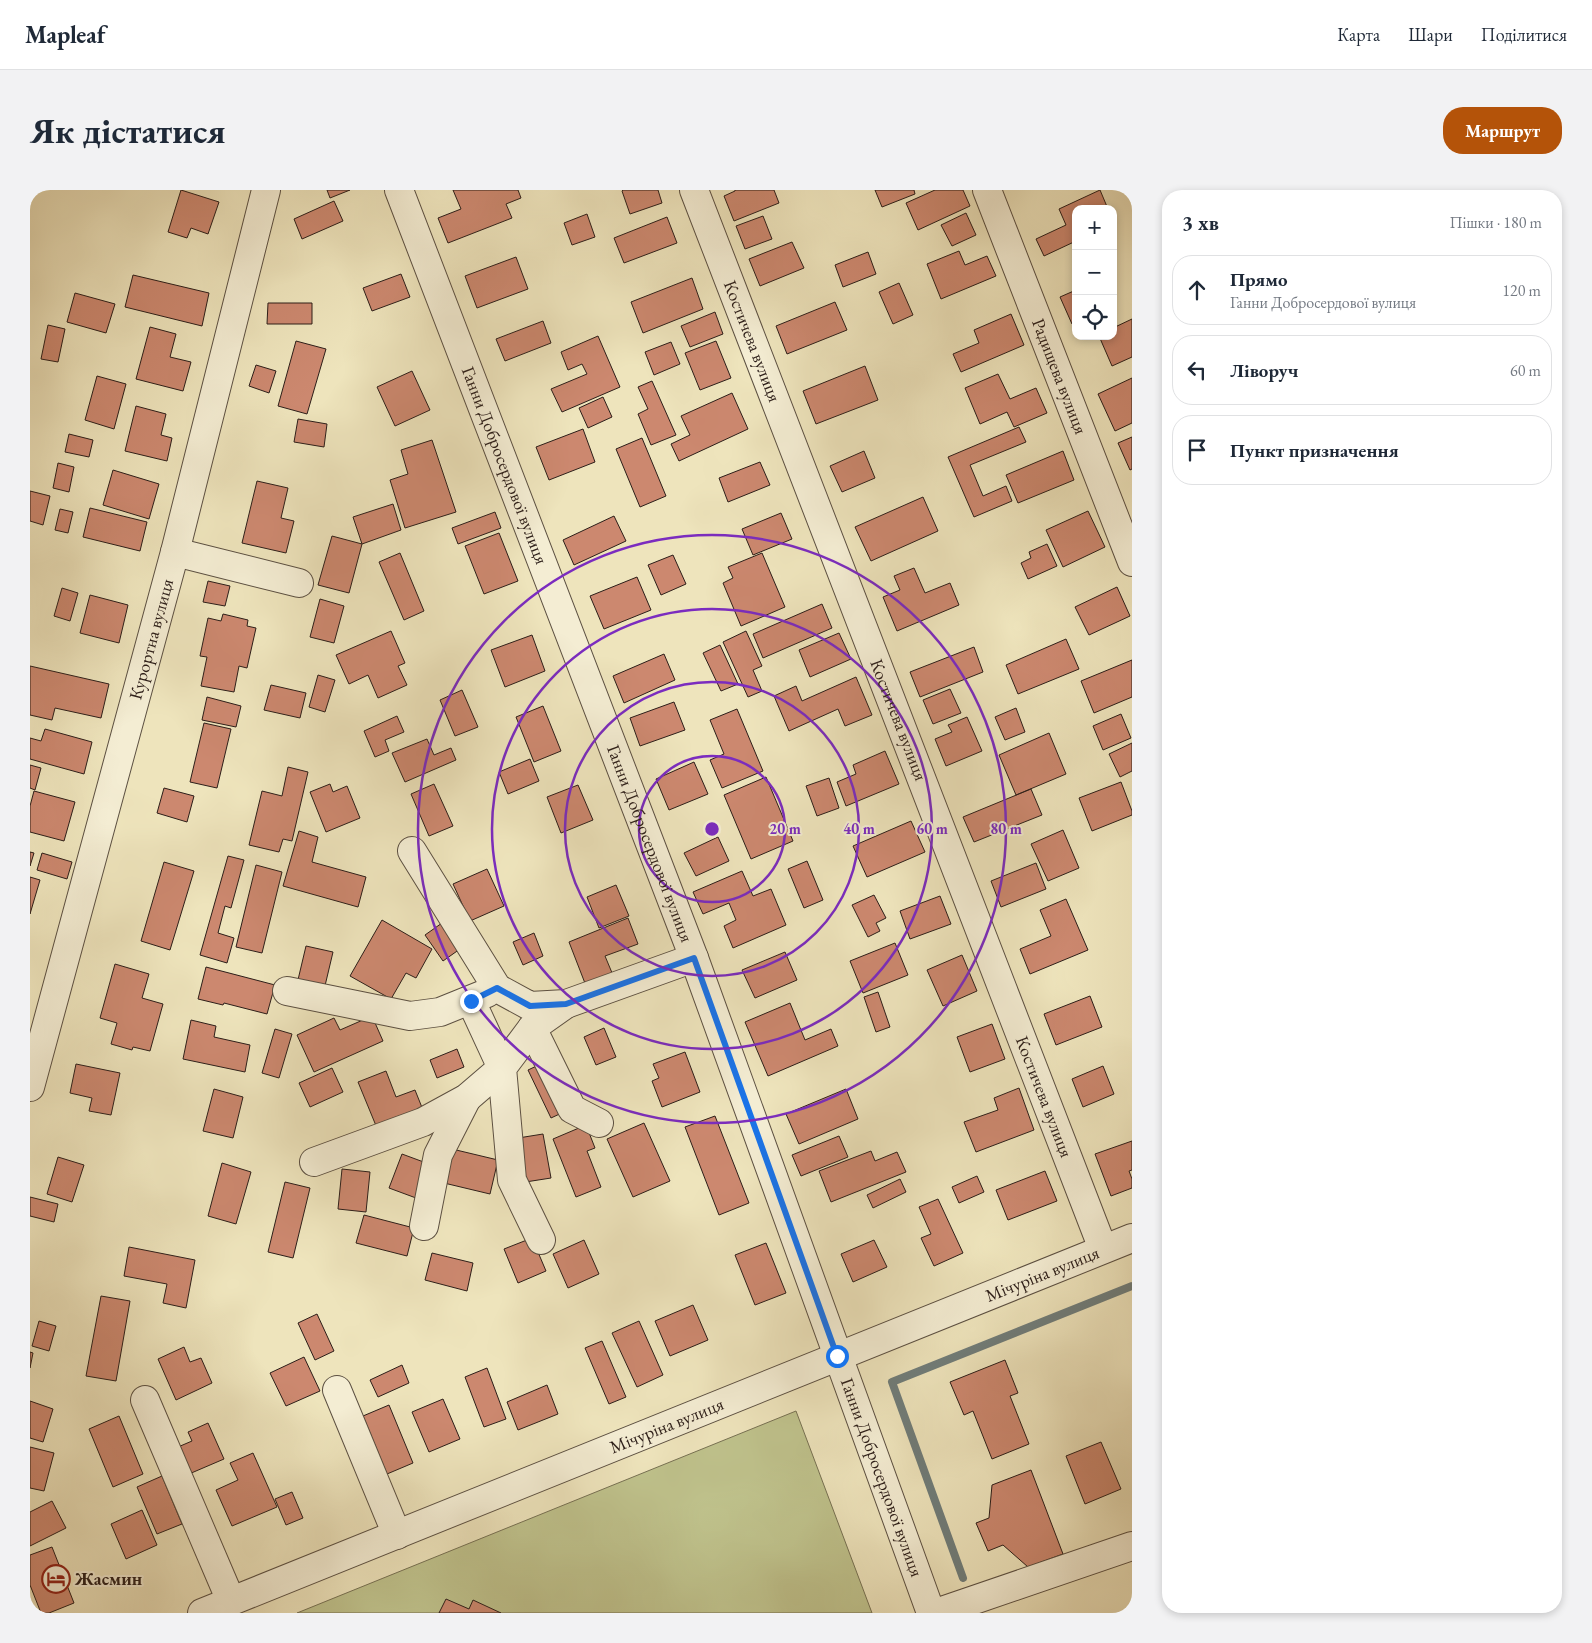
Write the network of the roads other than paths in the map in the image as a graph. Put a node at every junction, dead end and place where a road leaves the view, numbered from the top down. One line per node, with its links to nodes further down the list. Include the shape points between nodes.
1 (266, 190): 5 (street, Курортна вулиця)
2 (399, 190): 9 (street, Ганни Добросердової вулиця)
3 (694, 190): 23 (street, Костичева вулиця)
4 (987, 190): 6 (street, Радищева вулиця)
5 (174, 552): 7 (street); 16 (street, Курортна вулиця)
6 (1132, 562)
7 (299, 583)
8 (412, 851): 10 (street)
9 (694, 958): 13 (street); 24 (street, Ганни Добросердової вулиця)
10 (497, 988): 12 (street); 13 (street, via 530,1006)
11 (286, 991): 12 (street, via 410,1016 440,1012)
12 (471, 1001): 15 (street)
13 (566, 1004): 14 (street)
14 (532, 1028): 15 (street); 18 (street, via 572,1109)
15 (502, 1068): 17 (street); 22 (street, via 512,1180)
16 (30, 1087)
17 (467, 1098): 19 (street, via 423,1122); 20 (street, via 438,1155)
18 (599, 1122)
19 (314, 1162)
20 (424, 1226)
21 (1132, 1238): 23 (street, Мічуріна вулиця)
22 (541, 1240)
23 (1104, 1249): 24 (street, Мічуріна вулиця)
24 (837, 1356): 27 (street, Мічуріна вулиця); 31 (street, Ганни Добросердової вулиця)
25 (337, 1390): 27 (street)
26 (145, 1400): 29 (street)
27 (397, 1535): 29 (street, Мічуріна вулиця)
28 (1132, 1546): 32 (street)
29 (231, 1602): 30 (street, Мічуріна вулиця)
30 (202, 1613)
31 (931, 1613)
32 (936, 1613)

